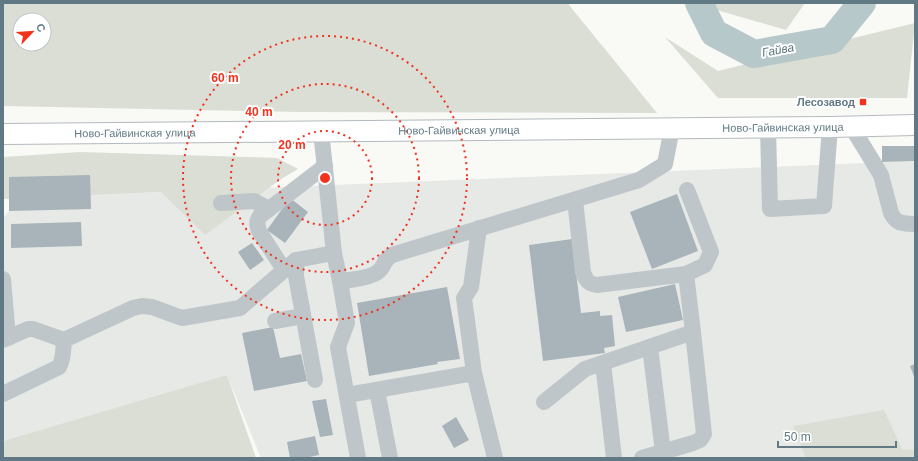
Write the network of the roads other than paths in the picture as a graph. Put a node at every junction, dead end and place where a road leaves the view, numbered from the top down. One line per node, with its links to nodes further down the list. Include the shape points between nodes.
1 (915, 125): 2 (main road, Ново-Гайвинская улица)
2 (851, 126): 3 (main road, Ново-Гайвинская улица); 13 (lane, via 880,175 894,219 897,222)
3 (830, 127): 5 (main road, Ново-Гайвинская улица); 5 (lane, via 824,206 770,209)
4 (672, 128): 5 (main road, Ново-Гайвинская улица); 6 (main road, Ново-Гайвинская улица); 10 (lane, via 665,164 639,180)
5 (768, 128)
6 (321, 131): 7 (main road, Ново-Гайвинская улица); 8 (lane)
7 (3, 134)
8 (325, 166): 12 (lane); 15 (lane)
9 (687, 190): 18 (lane, via 710,252 705,265)
10 (575, 200): 14 (lane); 18 (lane, via 583,272 591,284)
11 (220, 203): 12 (lane, via 254,202)
12 (269, 209): 17 (lane, via 260,216 257,225)
13 (915, 224)
14 (478, 228): 20 (lane, via 387,257 380,271 375,274); 28 (lane, via 471,288 464,298)
15 (334, 253): 16 (lane); 20 (lane)
16 (296, 260): 17 (lane); 21 (lane)
17 (284, 270): 25 (lane, via 240,308 182,318 142,306)
18 (686, 274): 23 (lane)
19 (3, 279): 24 (lane)
20 (340, 281): 32 (lane, via 347,323 338,347)
21 (303, 316): 22 (lane); 29 (lane)
22 (274, 321)
23 (693, 332): 26 (lane); 34 (lane, via 704,434 700,440)
24 (6, 339): 25 (lane, via 33,329)
25 (64, 340): 31 (lane, via 62,363 59,366)
26 (650, 347): 27 (lane); 34 (lane)
27 (603, 363): 33 (lane, via 585,369); 38 (lane)
28 (474, 373): 30 (lane); 37 (lane)
29 (315, 380)
30 (377, 390): 32 (lane); 36 (lane)
31 (3, 394)
32 (347, 395): 35 (lane)
33 (544, 402)
34 (662, 452): 39 (lane)
35 (358, 458)
36 (390, 458)
37 (495, 458)
38 (614, 458)
39 (642, 458)

